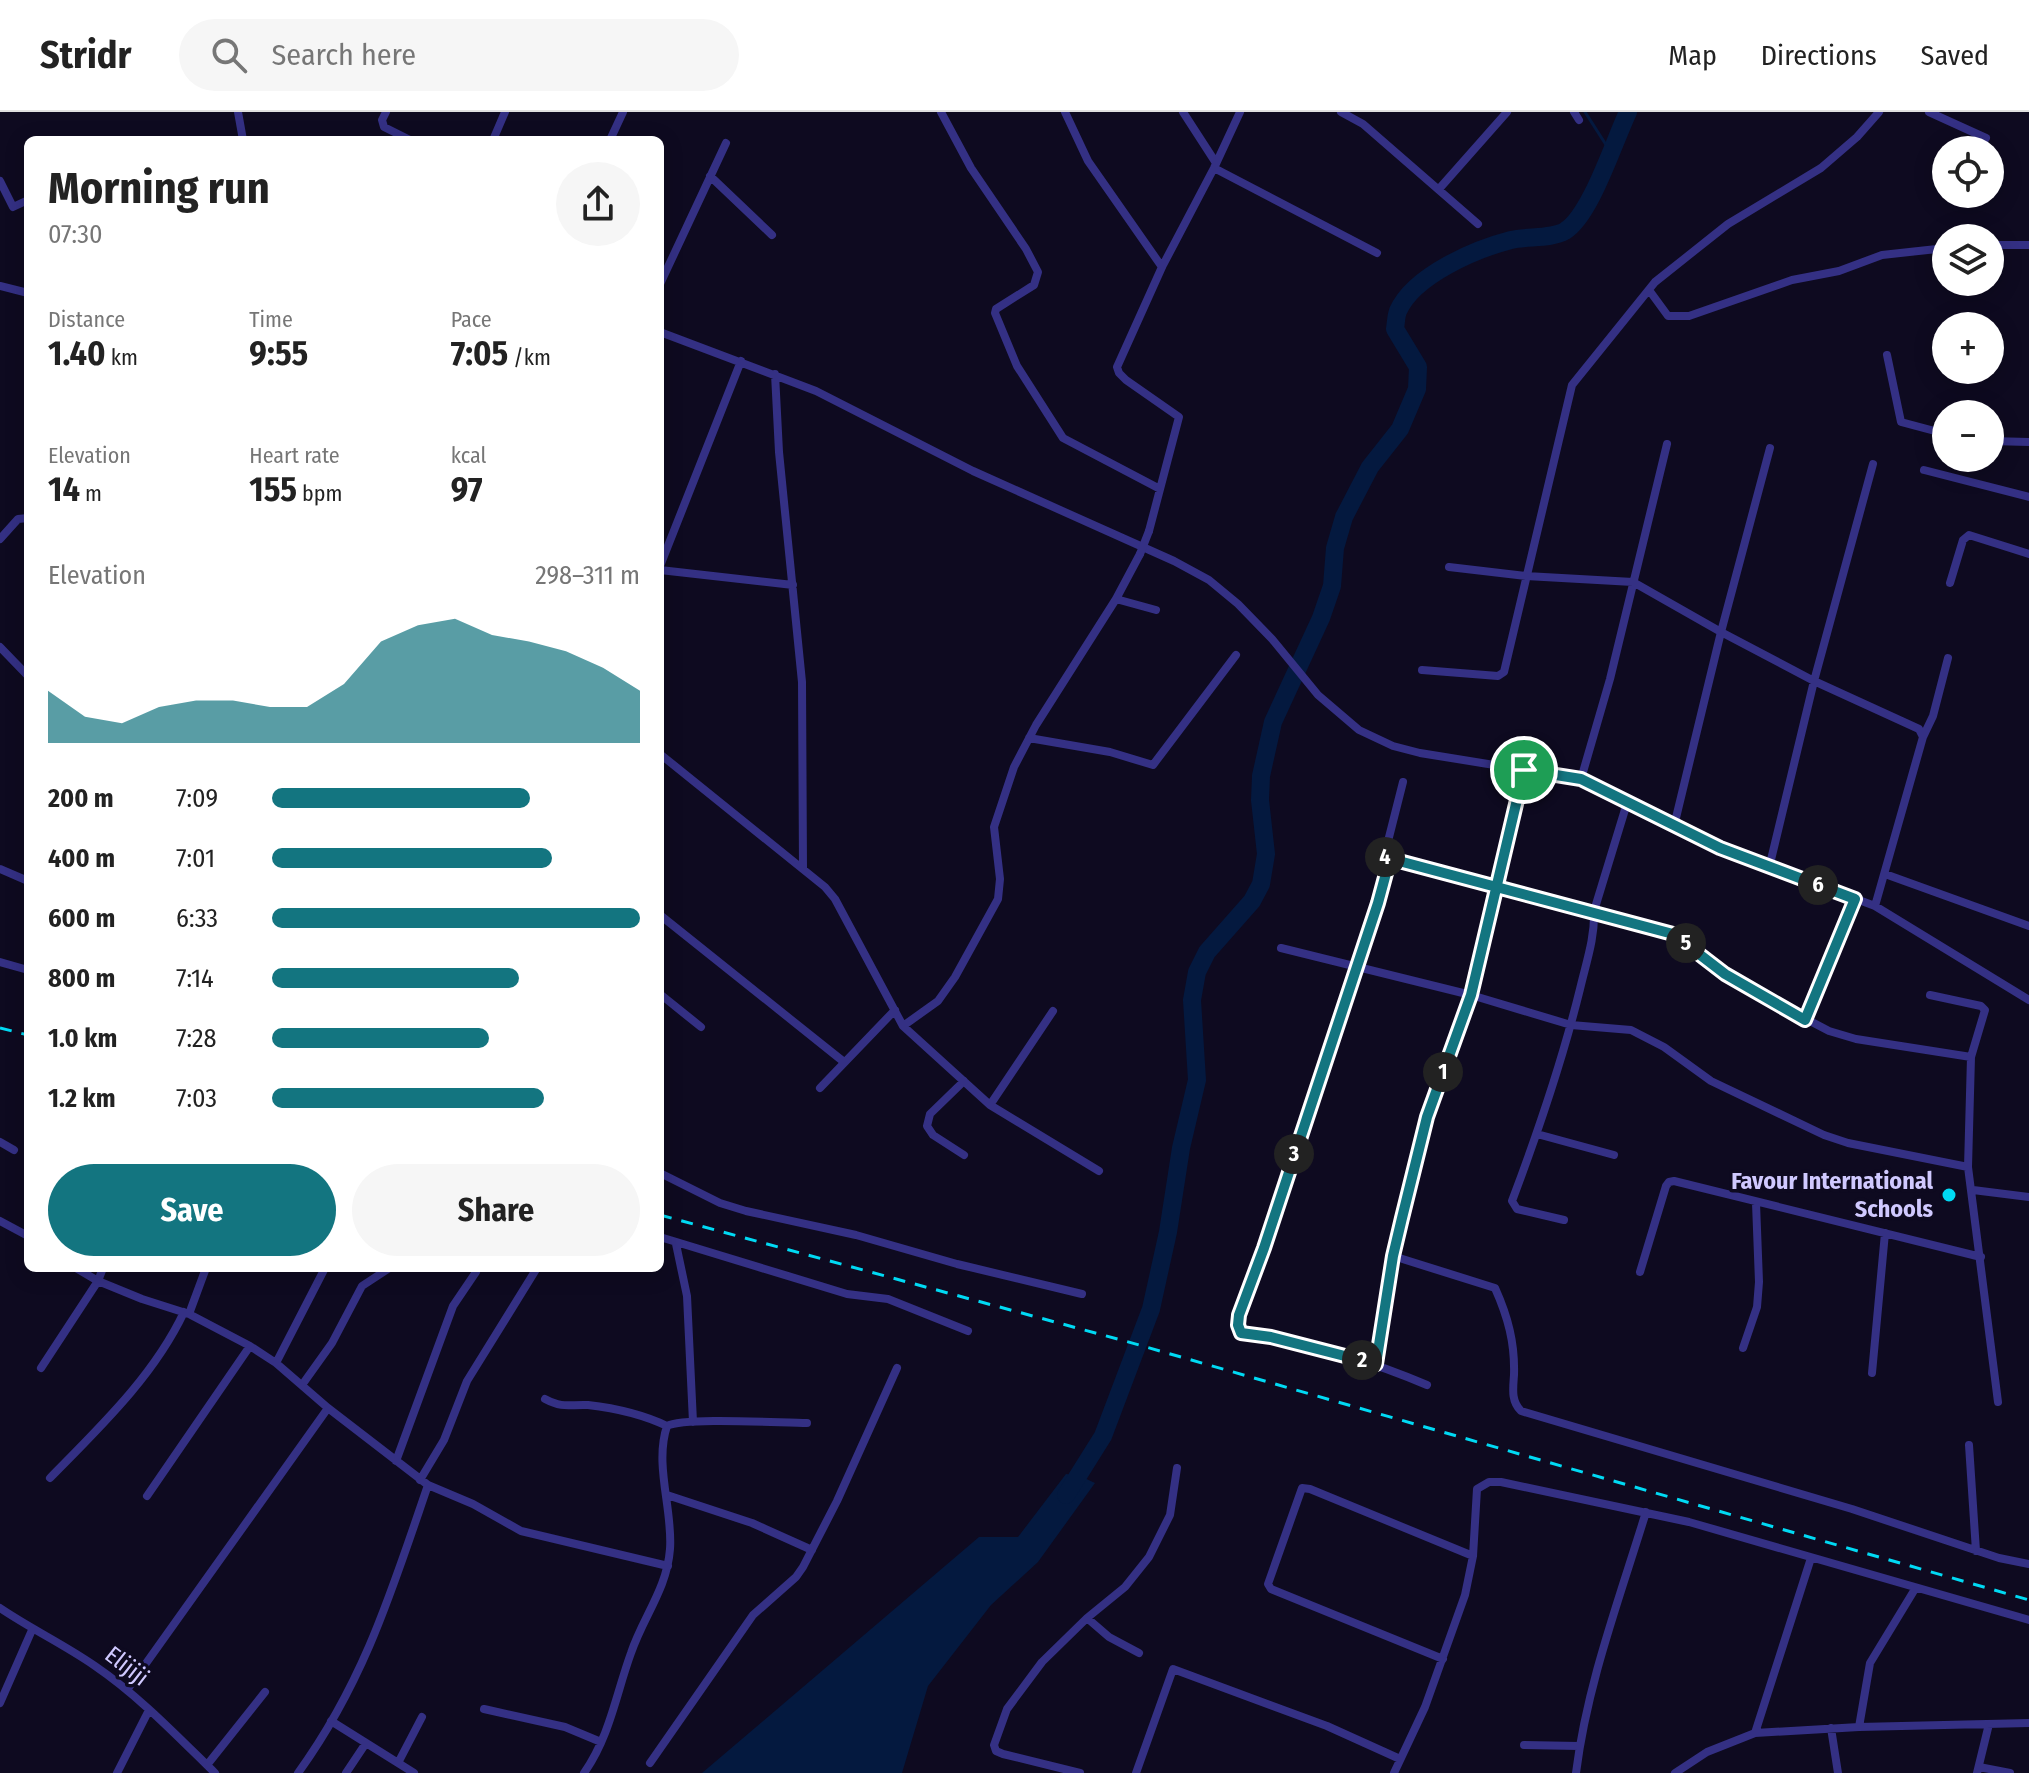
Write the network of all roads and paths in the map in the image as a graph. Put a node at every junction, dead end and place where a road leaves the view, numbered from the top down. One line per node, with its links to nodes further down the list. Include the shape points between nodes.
1 (238, 112): 13 (street)
2 (386, 112): 14 (street, via 384,127)
3 (505, 112): 15 (street)
4 (623, 112): 16 (street)
5 (941, 112): 46 (street, via 1038,272 1034,285 995,313 1017,366 1063,438)
6 (1065, 112): 30 (street, via 1088,161)
7 (1183, 112): 19 (street)
8 (1240, 112): 19 (street)
9 (1341, 112): 22 (street, via 1363,124)
10 (1507, 112): 22 (street)
11 (1879, 112): 33 (street, via 1821,168 1728,224)
12 (1929, 112): 17 (street)
13 (242, 136)
14 (402, 136)
15 (495, 136)
16 (612, 136)
17 (1982, 136)
18 (726, 143): 20 (street)
19 (1215, 166): 29 (street); 30 (street)
20 (710, 176): 25 (street); 31 (street)
21 (0, 181): 23 (street, via 13,207)
22 (1439, 189): 24 (street)
23 (24, 202)
24 (1478, 224)
25 (772, 235)
26 (2004, 245): 27 (street)
27 (2029, 245)
28 (1932, 250): 33 (street, via 1882,255 1689,316 1668,316)
29 (1377, 253)
30 (1162, 267): 46 (street, via 1117,367 1126,380 1179,417)
31 (664, 275)
32 (0, 286): 34 (street)
33 (1649, 290): 54 (street, via 1569,391)
34 (24, 292)
35 (664, 333): 37 (street)
36 (1887, 355): 39 (street, via 1901,422)
37 (741, 361): 38 (street); 51 (street)
38 (775, 374): 57 (street); 70 (street, via 1174,561 1219,588 1272,639 1318,695 1359,730 1420,753)
39 (1932, 430)
40 (2004, 441): 41 (street)
41 (2029, 442)
42 (1667, 444): 55 (street)
43 (1770, 448): 60 (street)
44 (1873, 464): 66 (street)
45 (1924, 470): 47 (street)
46 (1160, 489): 58 (street, bridge, via 1140,554)
47 (2029, 497)
48 (24, 518): 49 (street)
49 (0, 539)
50 (2029, 554): 56 (street, via 1969,535)
51 (664, 558)
52 (1449, 567): 54 (street)
53 (664, 569): 57 (street)
54 (1526, 576): 55 (street); 64 (street, via 1501,675)
55 (1633, 582): 60 (street); 71 (street)
56 (1950, 583)
57 (793, 585): 76 (street, via 802,682)
58 (1116, 599): 59 (street); 68 (street)
59 (1156, 610)
60 (1721, 632): 66 (street); 74 (street)
61 (0, 647): 65 (street)
62 (1236, 655): 68 (street, via 1153,765)
63 (1948, 658): 67 (street)
64 (1422, 670)
65 (24, 672)
66 (1814, 681): 67 (street, via 1919,729); 77 (street)
67 (1923, 737): 79 (street)
68 (1029, 738): 99 (street, via 994,827 998,899 938,1001)
69 (664, 757): 76 (street)
70 (1524, 770): 71 (street); 81 (street)
71 (1581, 779): 73 (street)
72 (1403, 782): 75 (street)
73 (1627, 803): 74 (street); 84 (street)
74 (1674, 826): 77 (street)
75 (1384, 857): 81 (street); 89 (street, via 1388,866)
76 (803, 868): 95 (street, via 835,899)
77 (1769, 868): 82 (street)
78 (0, 869): 80 (street)
79 (1885, 874): 83 (street); 86 (street)
80 (24, 879)
81 (1495, 887): 84 (street); 91 (street)
82 (1855, 899): 83 (street); 97 (street)
83 (1875, 906): 94 (street)
84 (1594, 911): 97 (street, via 1673,934 1725,974); 98 (street, via 1595,928)
85 (664, 918): 102 (street)
86 (2029, 926)
87 (1281, 948): 89 (street)
88 (0, 962): 90 (street)
89 (1358, 966): 91 (street); 140 (street, via 1238,1325 1241,1333)
90 (24, 969)
91 (1471, 995): 98 (street); 123 (street, via 1427,1117)
92 (1930, 995): 101 (street, via 1984,1008)
93 (664, 997): 100 (street)
94 (2029, 1000)
95 (895, 1010): 99 (street); 102 (street)
96 (1053, 1011): 105 (street)
97 (1805, 1020): 101 (street, via 1856,1039)
98 (1571, 1025): 106 (street); 111 (street, via 1622,1029 1649,1038 1711,1081 1824,1135)
99 (903, 1026): 103 (street)
100 (701, 1027)
101 (1971, 1057): 111 (street)
102 (844, 1062): 104 (street)
103 (964, 1081): 105 (street); 109 (street, via 930,1114 927,1126)
104 (820, 1088)
105 (990, 1105): 112 (street)
106 (1537, 1134): 110 (street); 117 (street, via 1512,1205)
107 (0, 1142): 108 (street)
108 (14, 1150)
109 (964, 1155)
110 (1614, 1155)
111 (1968, 1167): 114 (street)
112 (1099, 1171)
113 (664, 1175): 134 (street, via 746,1211)
114 (1973, 1190): 115 (street); 124 (street)
115 (2029, 1197)
116 (1756, 1203): 119 (street); 132 (street, via 1669,1182); 138 (street, via 1757,1307)
117 (1564, 1220)
118 (0, 1221): 120 (street)
119 (1885, 1233): 124 (street); 143 (street)
120 (24, 1234)
121 (664, 1239): 122 (street)
122 (676, 1244): 136 (street, via 847,1294 888,1299); 149 (street, via 687,1296)
123 (1393, 1256): 140 (street); 161 (street, via 1495,1288 1511,1331 1513,1398 1521,1411)
124 (1981, 1257): 147 (street)
125 (83, 1272): 133 (street)
126 (101, 1272): 133 (street)
127 (204, 1272): 135 (street)
128 (323, 1272): 139 (street)
129 (383, 1272): 144 (street, via 362,1286)
130 (476, 1272): 153 (street, via 453,1306)
131 (535, 1272): 156 (street, via 467,1381)
132 (1640, 1272)
133 (98, 1281): 135 (street); 141 (street)
134 (1082, 1294)
135 (186, 1313): 137 (street); 155 (street, via 119,1406)
136 (968, 1331)
137 (250, 1346): 139 (street); 158 (street)
138 (1743, 1348)
139 (276, 1363): 144 (street)
140 (1376, 1364): 145 (street)
141 (41, 1368)
142 (897, 1368): 160 (street)
143 (1872, 1373)
144 (302, 1385): 148 (street)
145 (1427, 1385)
146 (545, 1399): 151 (street, via 564,1407 606,1408)
147 (1998, 1402)
148 (328, 1408): 153 (street); 173 (street)
149 (693, 1422): 150 (street); 151 (street)
150 (807, 1423)
151 (667, 1426): 157 (street)
152 (1969, 1445): 161 (street)
153 (396, 1461): 156 (street)
154 (1177, 1468): 168 (street, via 1170,1515 1149,1557 1125,1587)
155 (50, 1478)
156 (424, 1483): 165 (street, via 521,1531); 179 (street, via 374,1640)
157 (667, 1495): 160 (street); 165 (street)
158 (147, 1496)
159 (1646, 1512): 162 (street, via 1489,1482 1477,1489); 163 (street); 188 (street)
160 (812, 1550): 191 (street, via 796,1577 753,1615)
161 (1976, 1551): 164 (street)
162 (1473, 1556): 172 (street); 172 (street, via 1302,1488 1268,1584)
163 (1811, 1558): 166 (street); 184 (street)
164 (2029, 1564)
165 (668, 1566): 185 (street, via 630,1654)
166 (1915, 1589): 169 (street); 182 (street, via 1870,1663)
167 (0, 1608): 170 (street, Elijiji)
168 (1087, 1618): 171 (street); 200 (street, via 1042,1662 1007,1709 994,1745 1003,1754)
169 (2029, 1620)
170 (32, 1630): 173 (street, Elijiji); 175 (street)
171 (1139, 1653)
172 (1443, 1659): 189 (street)
173 (127, 1690): 177 (street, Elijiji)
174 (265, 1692): 192 (street)
175 (0, 1703)
176 (484, 1709): 185 (street, via 565,1727)
177 (149, 1710): 192 (street, Elijiji); 194 (street)
178 (422, 1717): 190 (street)
179 (331, 1721): 186 (street); 196 (street)
180 (2029, 1723): 181 (street)
181 (1989, 1724): 182 (street); 193 (street)
182 (1859, 1727): 183 (street)
183 (1831, 1728): 184 (street); 205 (street)
184 (1755, 1733): 204 (street, via 1707,1752)
185 (601, 1742): 199 (street)
186 (366, 1743): 190 (street); 197 (street)
187 (1524, 1745): 188 (street)
188 (1579, 1746): 203 (street)
189 (1400, 1759): 201 (street, via 1173,1669); 202 (street)
190 (398, 1763): 198 (street)
191 (650, 1763)
192 (207, 1765): 195 (street, Elijiji)
193 (1978, 1770): 206 (street)
194 (117, 1773)
195 (215, 1773)
196 (298, 1773)
197 (346, 1773)
198 (414, 1773)
199 (584, 1773)
200 (1080, 1773)
201 (1136, 1773)
202 (1394, 1773)
203 (1576, 1773)
204 (1675, 1773)
205 (1838, 1773)
206 (2010, 1773)

